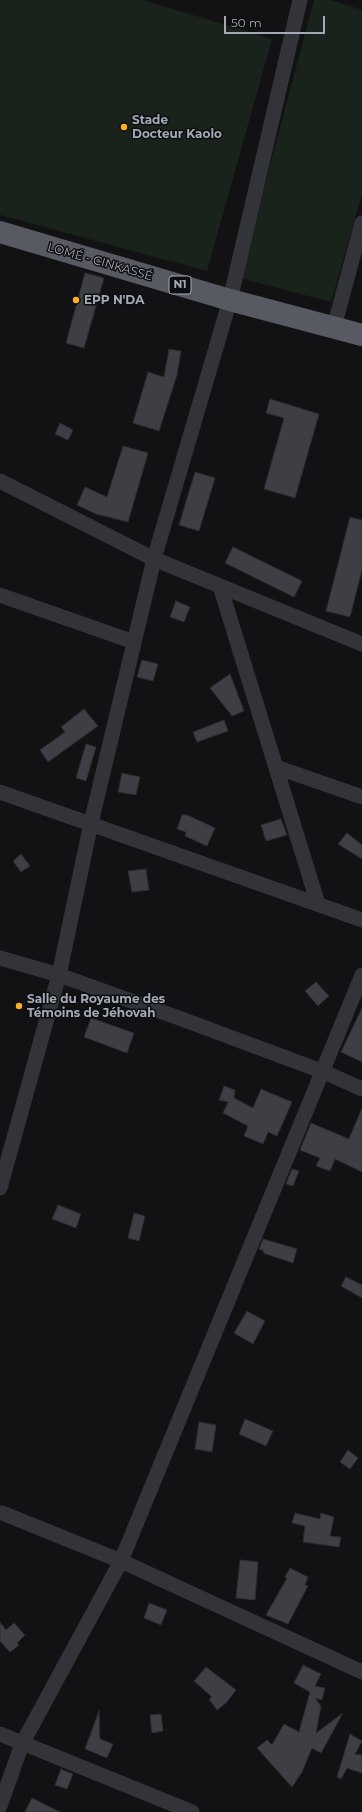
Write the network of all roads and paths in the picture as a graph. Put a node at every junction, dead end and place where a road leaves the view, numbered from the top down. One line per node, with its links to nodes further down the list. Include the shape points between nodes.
1 (300, 0): 4 (street)
2 (362, 223): 5 (street)
3 (0, 232): 4 (highway, LOMÉ - CINKASSÉ / N1)
4 (230, 300): 5 (highway, LOMÉ - CINKASSÉ / N1); 8 (street)
5 (334, 327): 6 (highway, LOMÉ - CINKASSÉ / N1)
6 (362, 335)
7 (0, 481): 8 (street)
8 (154, 559): 9 (street); 11 (street)
9 (220, 586): 12 (street); 13 (street)
10 (0, 595): 11 (street)
11 (134, 642): 16 (street)
12 (362, 644)
13 (276, 766): 15 (street); 17 (street)
14 (0, 792): 16 (street)
15 (362, 797)
16 (91, 823): 17 (street); 20 (street)
17 (318, 904): 18 (street)
18 (362, 920)
19 (0, 958): 20 (street)
20 (59, 975): 22 (street); 24 (street)
21 (362, 975): 22 (street)
22 (324, 1072): 23 (street); 26 (street)
23 (362, 1089)
24 (0, 1188)
25 (2, 1513): 26 (street)
26 (121, 1561): 27 (street); 29 (street)
27 (362, 1672)
28 (0, 1734): 29 (street)
29 (22, 1744): 30 (street); 31 (street)
30 (0, 1806)
31 (192, 1812)

